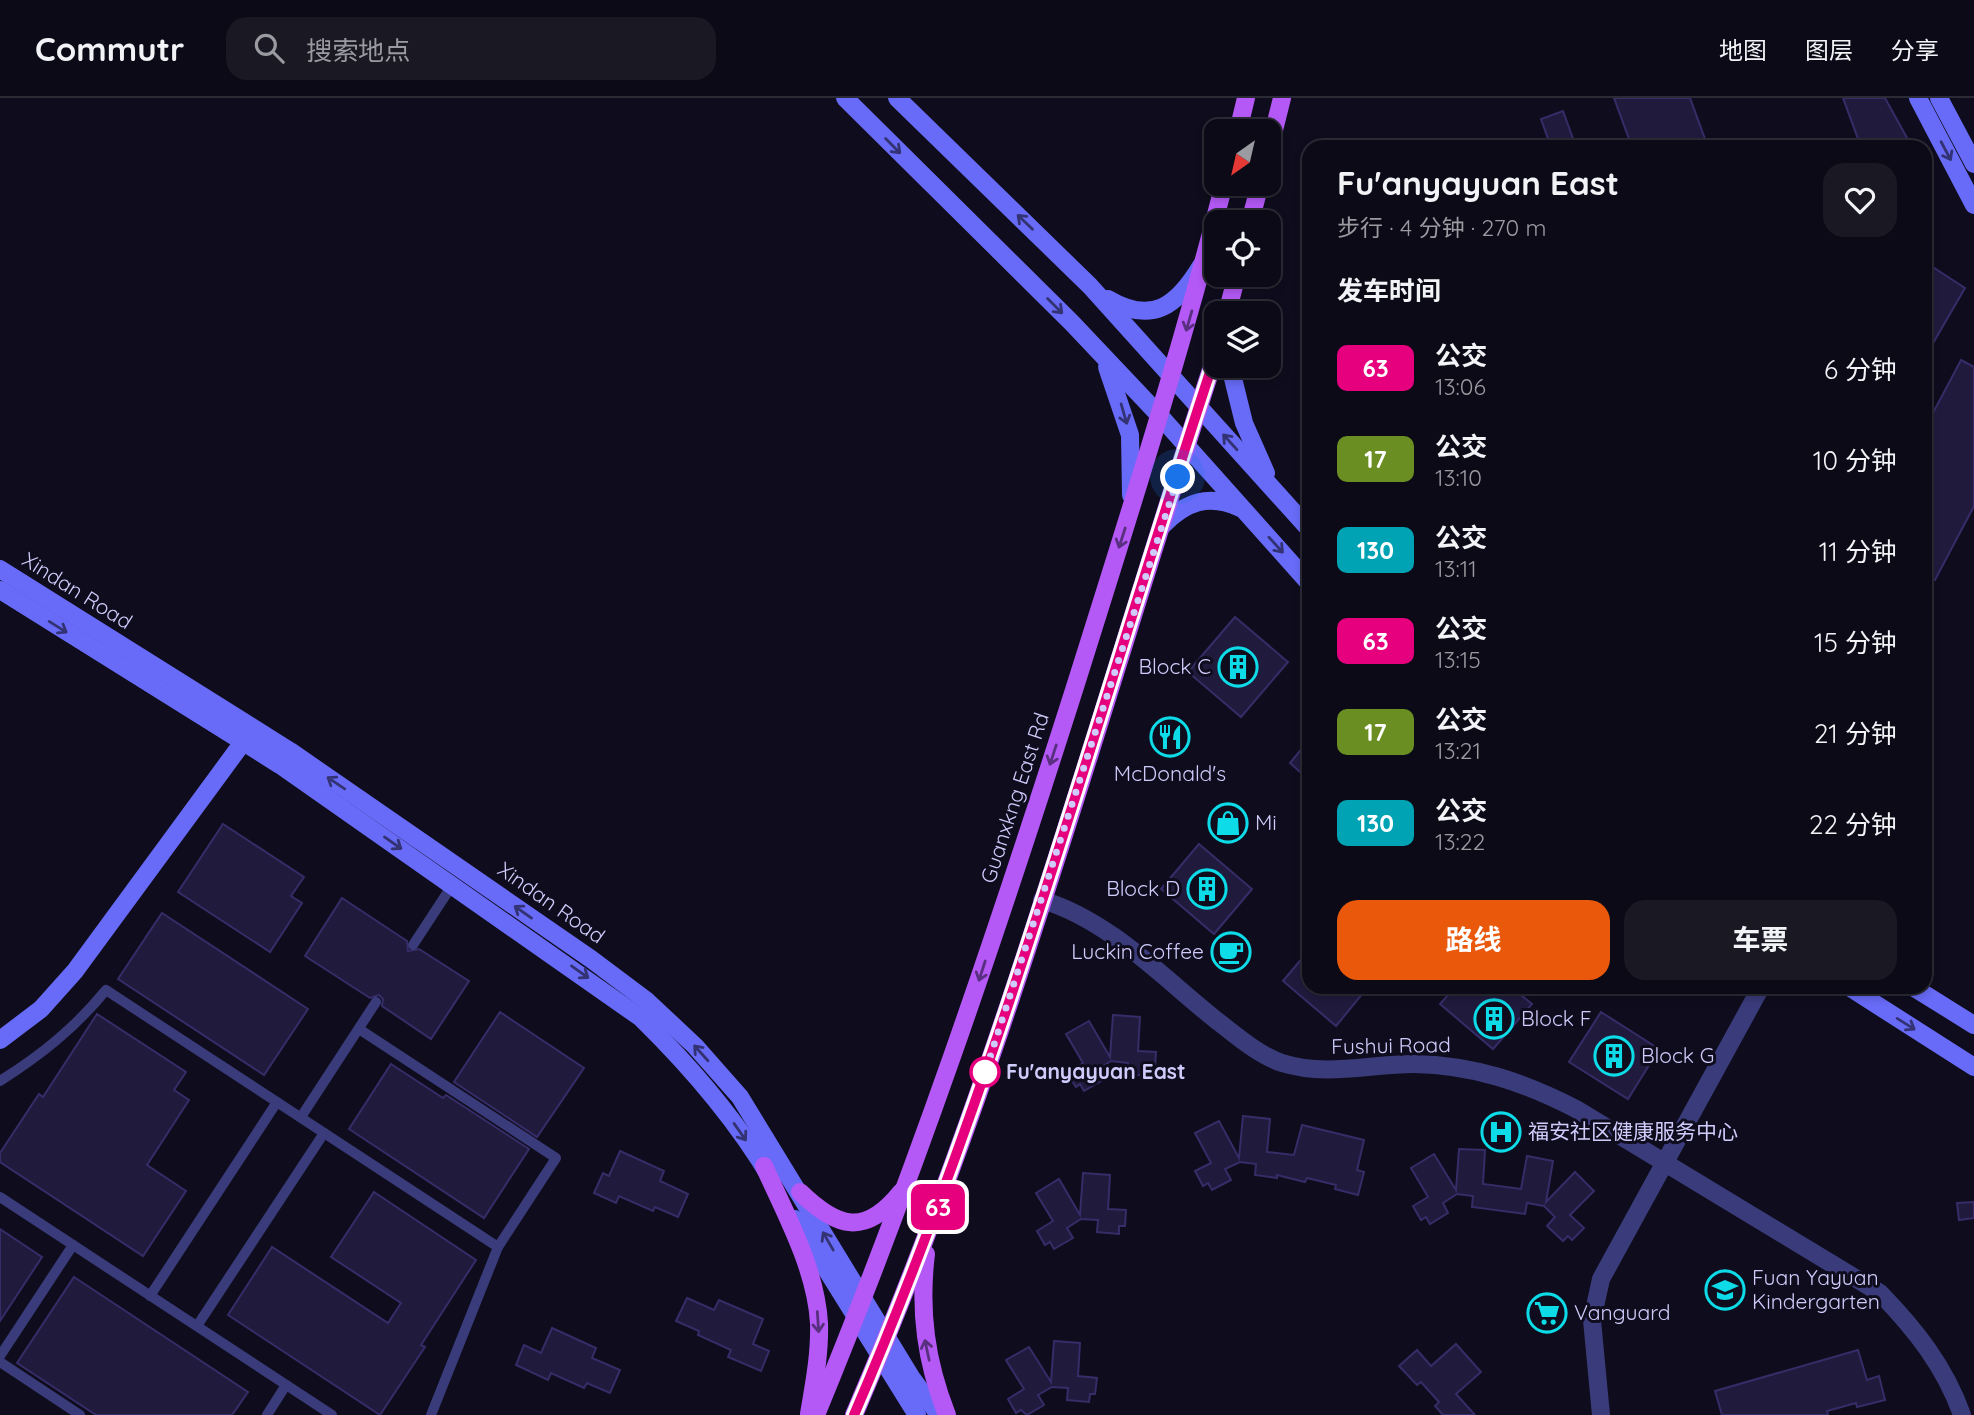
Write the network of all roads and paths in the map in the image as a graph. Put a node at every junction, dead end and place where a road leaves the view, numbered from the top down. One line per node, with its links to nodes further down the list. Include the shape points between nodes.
1 (845, 98): 13 (main road, one-way to 13)
2 (897, 98): 12 (main road, one-way to 2)
3 (1246, 98): 7 (main road)
4 (1282, 98): 8 (main road)
5 (1917, 98): 10 (main road, one-way to 10)
6 (1939, 98): 9 (main road)
7 (1241, 119)
8 (1277, 119)
9 (1974, 164)
10 (1974, 205)
11 (1204, 260): 12 (main road, via 1178,297 1155,311 1123,308); 14 (main road, Guanxkng East Rd, one-way to 14)
12 (1090, 286): 14 (main road)
13 (1098, 351): 18 (main road); 22 (main road, one-way to 22, via 1117,391 1130,435)
14 (1172, 376): 17 (main road); 18 (main road, Guanxkng East Rd)
15 (1208, 378): 17 (main road)
16 (1232, 378): 20 (main road, via 1252,443)
17 (1199, 408): 19 (main road); 20 (main road, one-way to 17)
18 (1160, 416): 19 (main road); 22 (main road, Guanxkng East Rd)
19 (1187, 446): 21 (main road); 24 (main road)
20 (1283, 500): 23 (main road)
21 (1245, 510): 24 (main road, via 1224,501 1200,500); 26 (main road, one-way to 26)
22 (1130, 511): 46 (main road, Guanxkng East Rd, one-way to 46, via 988,955)
23 (1302, 521)
24 (1162, 526): 30 (main road)
25 (0, 569): 28 (main road, Xindan Road)
26 (1302, 575)
27 (0, 590): 28 (main road, Xindan Road, one-way to 28)
28 (248, 736): 29 (main road, Xindan Road, one-way to 29); 38 (main road, via 75,971 41,1009); 47 (main road, Xindan Road, one-way to 28, via 740,1097 695,1046 647,1002 591,958)
29 (453, 884): 31 (lane); 45 (main road, Xindan Road, one-way to 45, via 641,1018 724,1108)
30 (1042, 901): 44 (street, Fushui Road, via 1086,918 1244,1042 1280,1062 1315,1070 1463,1067 1503,1077 1556,1098); 49 (main road)
31 (414, 945)
32 (1757, 994): 44 (street)
33 (1860, 994): 39 (main road, one-way to 39)
34 (1924, 994): 36 (main road)
35 (376, 1002): 37 (lane)
36 (1974, 1025)
37 (359, 1029): 42 (lane); 51 (lane, via 556,1158)
38 (0, 1040)
39 (1974, 1067)
40 (0, 1081): 41 (lane, via 43,1054 106,990)
41 (277, 1102): 42 (lane); 52 (lane)
42 (301, 1117): 43 (lane)
43 (324, 1133): 51 (lane); 55 (lane)
44 (1664, 1162): 71 (street, via 1601,1279 1592,1320); 72 (street, Fushui Road, via 1880,1293 1942,1368)
45 (764, 1166): 54 (main road, Xindan Road); 65 (main road, one-way to 65, via 798,1244 816,1301 819,1343)
46 (907, 1184): 47 (main road, via 881,1212 855,1224 828,1215); 53 (main road, Guanxkng East Rd)
47 (800, 1192): 53 (main road, Xindan Road, one-way to 47)
48 (0, 1197): 50 (lane)
49 (929, 1230): 56 (main road); 70 (main road, one-way to 49, via 924,1334)
50 (73, 1245): 52 (lane); 57 (lane)
51 (498, 1247): 64 (lane)
52 (150, 1296): 55 (lane)
53 (863, 1299): 54 (main road, Guanxkng East Rd); 56 (main road, Xindan Road)
54 (855, 1319): 58 (main road, Xindan Road); 66 (main road, Guanxkng East Rd)
55 (197, 1326): 60 (lane)
56 (886, 1337): 58 (main road); 69 (main road, Xindan Road)
57 (0, 1356)
58 (879, 1356): 67 (main road); 68 (main road, Xindan Road)
59 (0, 1362): 61 (lane)
60 (286, 1385): 62 (lane); 63 (lane)
61 (80, 1415)
62 (267, 1415)
63 (332, 1415)
64 (431, 1415)
65 (808, 1415)
66 (816, 1415)
67 (854, 1415)
68 (917, 1415)
69 (939, 1415)
70 (947, 1415)
71 (1601, 1415)
72 (1962, 1415)

